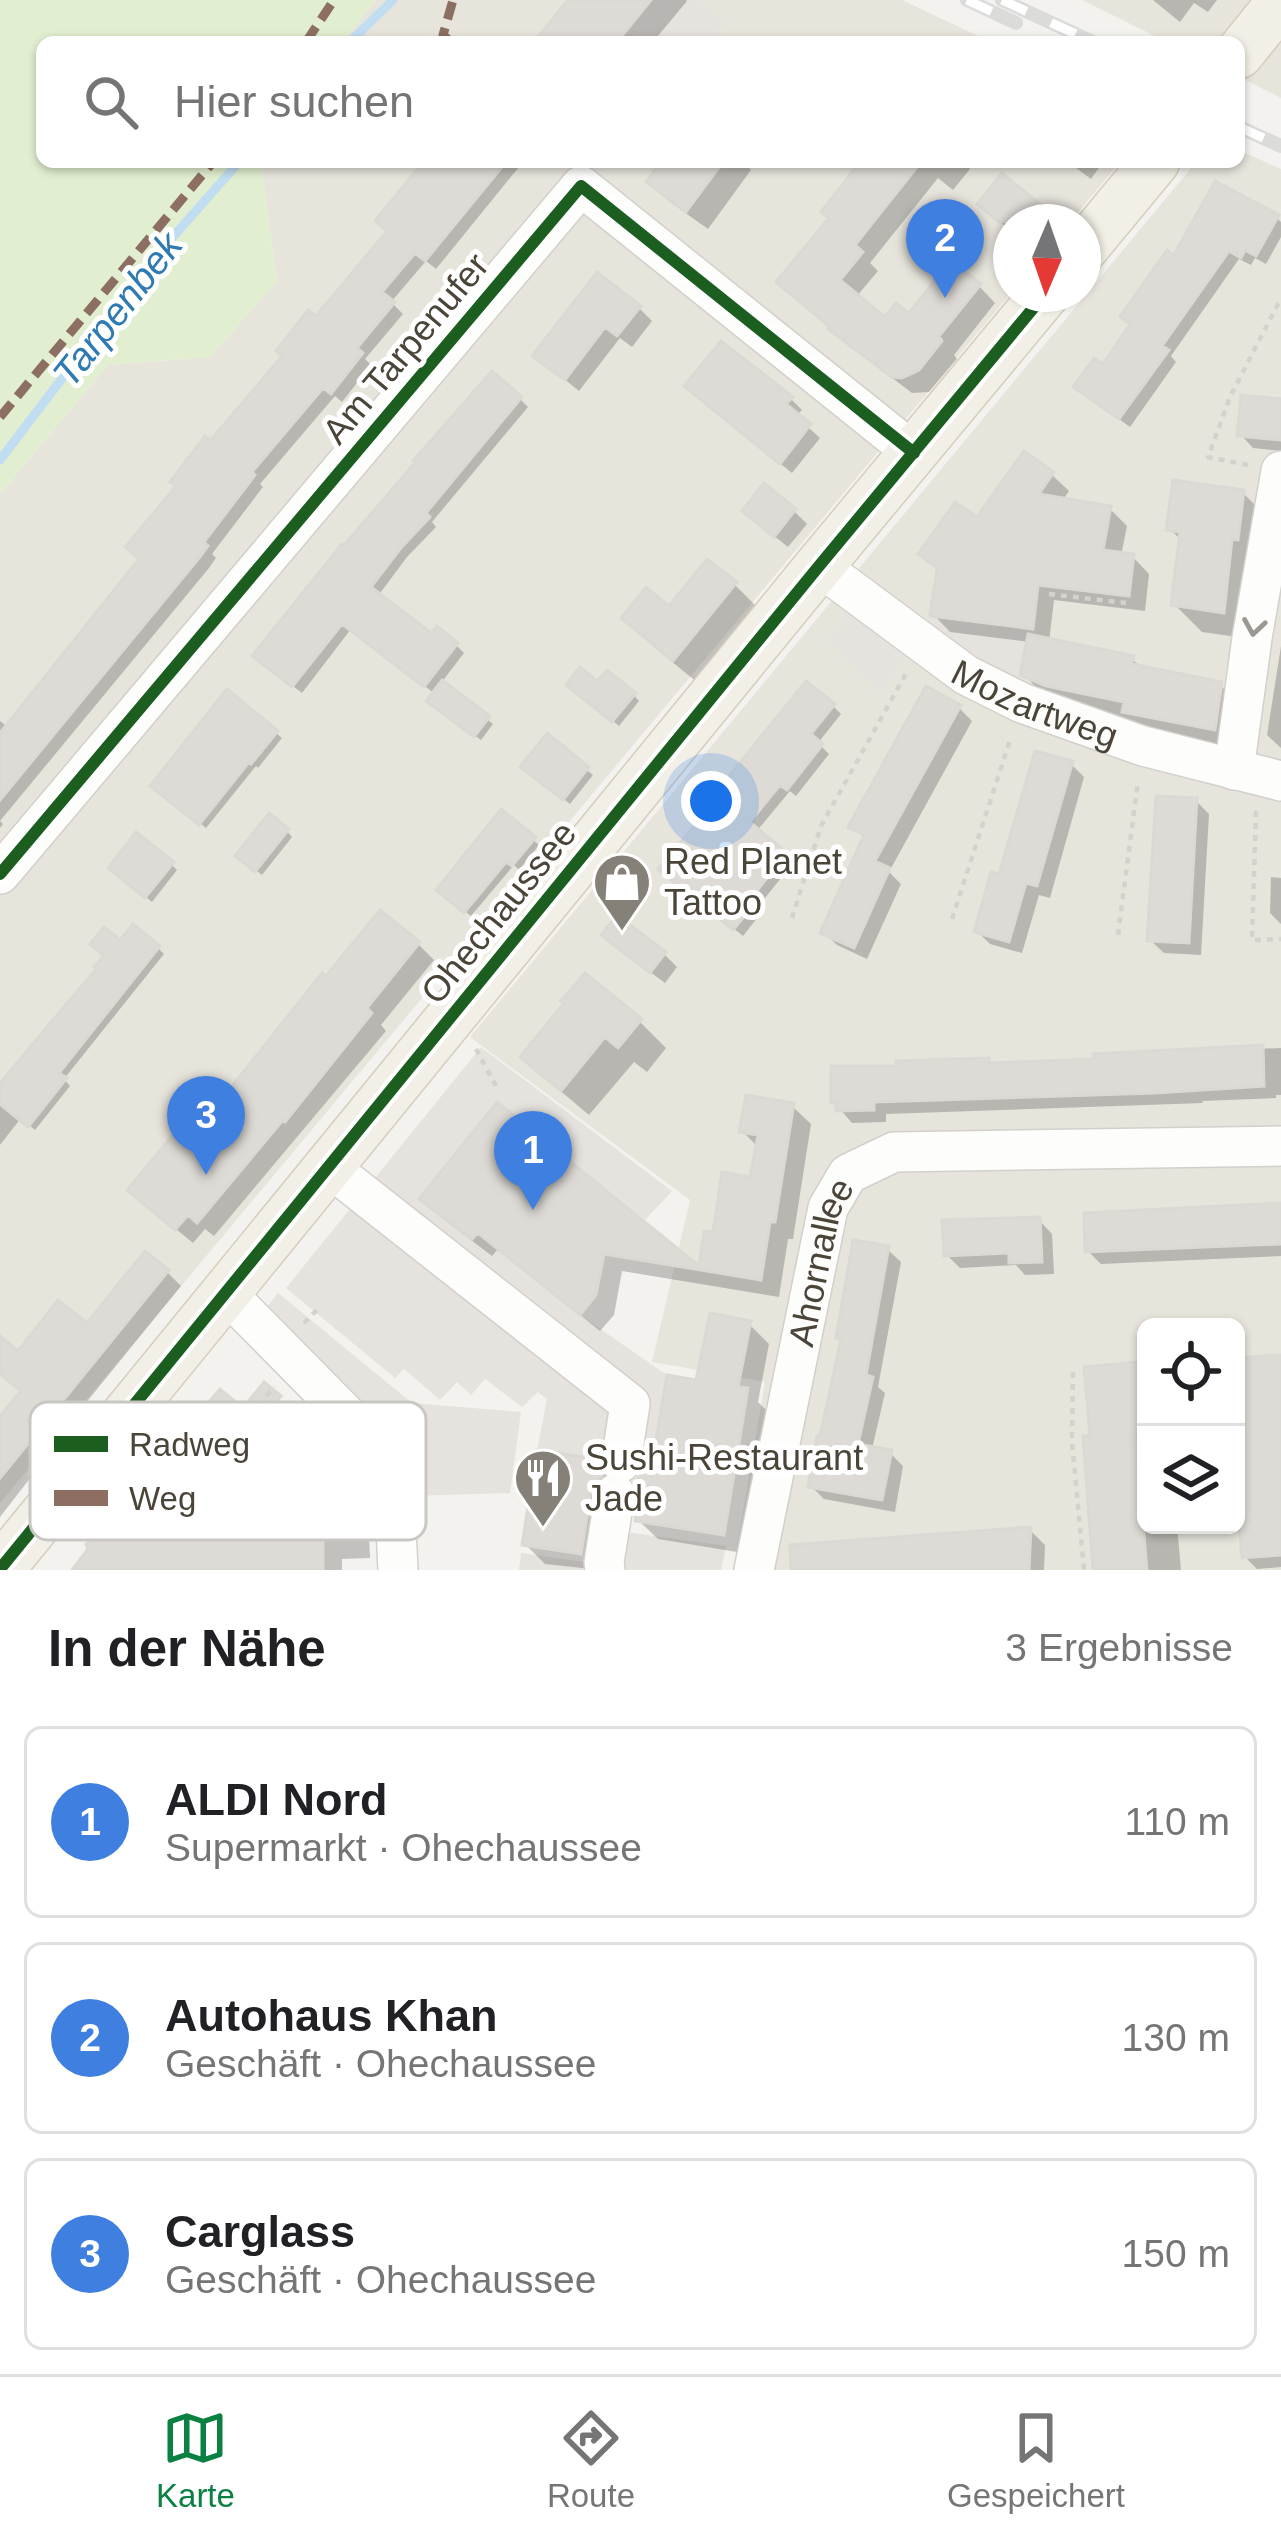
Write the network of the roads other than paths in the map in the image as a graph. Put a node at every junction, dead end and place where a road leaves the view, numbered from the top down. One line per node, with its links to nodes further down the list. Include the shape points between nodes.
1 (1150, 168): 2 (main road)
2 (1101, 227)
3 (1031, 312): 4 (main road, Ohechaussee)
4 (914, 453): 6 (main road, Ohechaussee); 8 (street, Am Tarpenufer, via 581,186)
5 (1281, 471): 7 (street, one-way to 7, via 1252,638)
6 (819, 566): 7 (street, Mozartweg, via 966,675 1022,704); 10 (main road, Ohechaussee)
7 (1257, 776)
8 (0, 874)
9 (1281, 1146): 19 (street, Ahornallee, via 894,1152 848,1174 828,1208)
10 (329, 1167): 11 (main road, Ohechaussee); 18 (street, via 630,1404)
11 (226, 1293): 12 (main road, Ohechaussee); 13 (street)
12 (137, 1402)
13 (334, 1402)
14 (30, 1532): 16 (main road, Ohechaussee)
15 (397, 1540): 17 (street)
16 (0, 1569)
17 (398, 1570)
18 (605, 1570)
19 (754, 1570)

